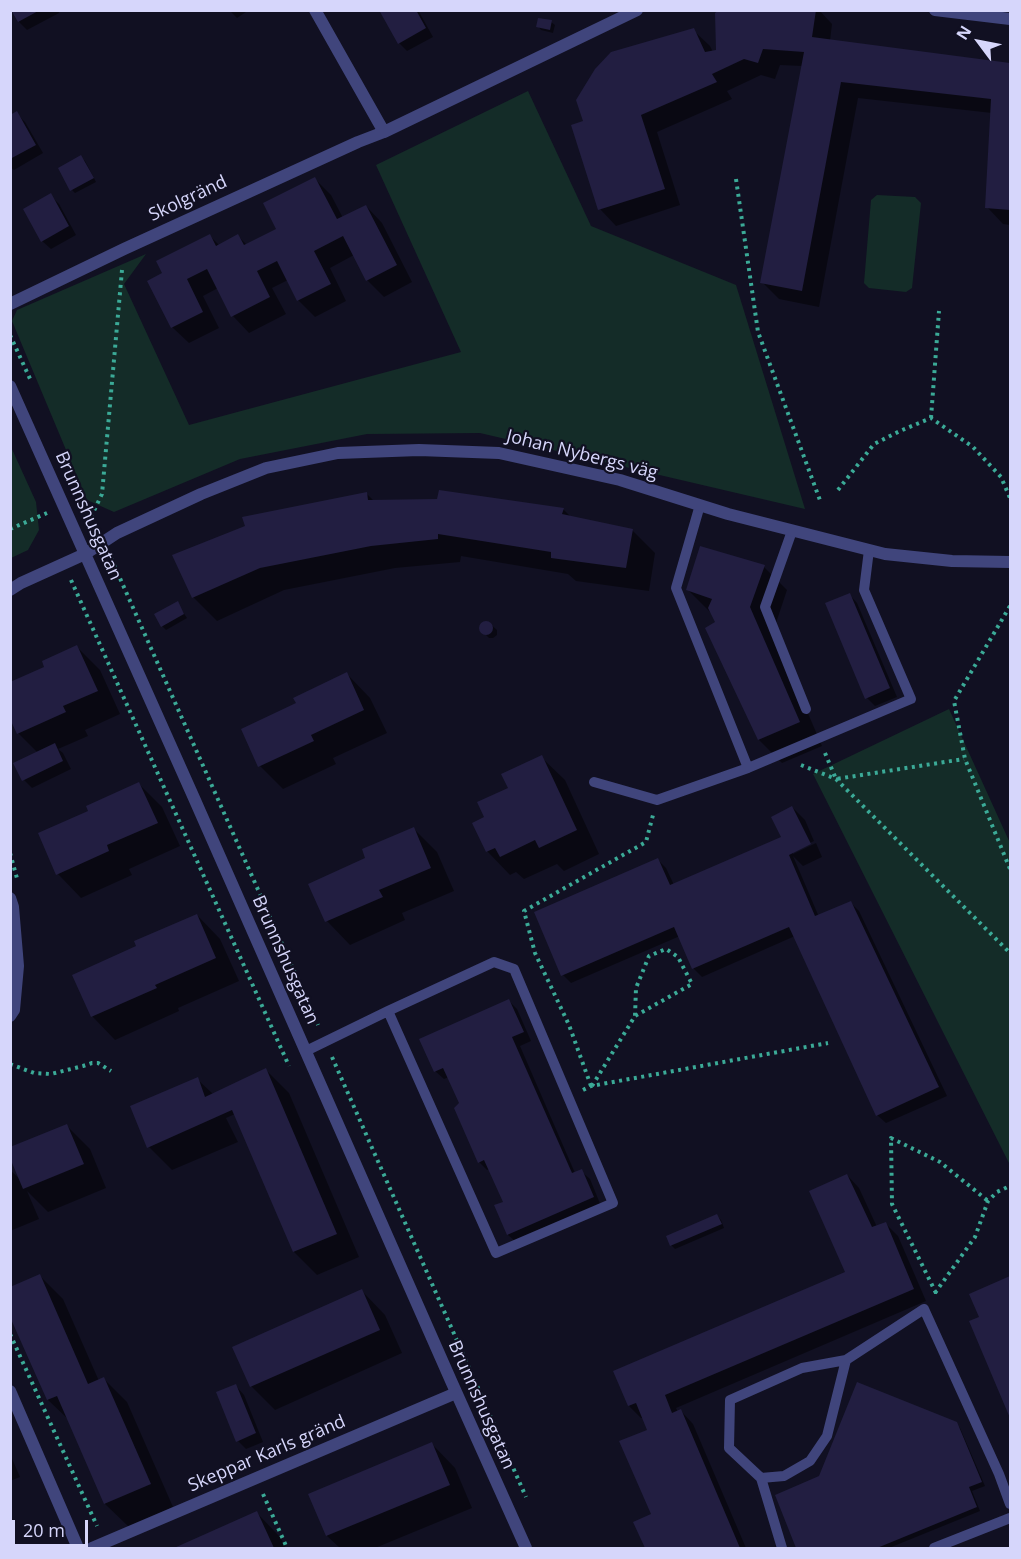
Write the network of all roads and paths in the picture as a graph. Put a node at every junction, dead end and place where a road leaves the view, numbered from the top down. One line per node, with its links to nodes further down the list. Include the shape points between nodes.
1 (315, 10): 5 (street)
2 (637, 10): 5 (street, Skolgränd)
3 (934, 10): 4 (street)
4 (1011, 19)
5 (382, 129): 7 (street, Skolgränd)
6 (736, 179): 14 (path, via 758,332)
7 (123, 249): 8 (street, Skolgränd); 17 (path, via 102,494)
8 (10, 304)
9 (939, 311): 11 (path)
10 (10, 386): 16 (street, Brunnshusgatan)
11 (931, 418): 12 (path, via 874,444); 13 (path, via 973,447 1001,477)
12 (838, 490)
13 (1011, 498)
14 (821, 503)
15 (700, 505): 19 (street, Johan Nybergs väg); 21 (street, Johan Nybergs väg, via 620,480 499,453 338,453 266,468 223,485 117,533); 29 (lane, via 676,588)
16 (64, 506): 18 (path); 21 (street, Brunnshusgatan)
17 (91, 517)
18 (10, 529)
19 (792, 531): 20 (street, Johan Nybergs väg); 26 (lane, via 765,607)
20 (869, 550): 22 (street, Johan Nybergs väg, via 952,561); 27 (lane, via 864,590 911,699)
21 (85, 554): 24 (street, Johan Nybergs väg); 40 (street, Brunnshusgatan)
22 (1011, 561)
23 (69, 574): 43 (path)
24 (10, 590)
25 (1011, 606): 28 (path, via 954,701)
26 (806, 709)
27 (777, 755): 29 (lane); 30 (path)
28 (965, 759): 30 (path); 33 (path)
29 (748, 768): 32 (lane)
30 (836, 779): 35 (path)
31 (594, 782): 32 (lane)
32 (657, 800): 44 (path, via 646,842 524,911 535,953 570,1025)
33 (1011, 869)
34 (10, 898): 37 (street, via 18,966 14,1010)
35 (1011, 953)
36 (388, 1011): 40 (lane); 45 (lane, via 494,962 513,969); 45 (lane, via 496,1253 613,1203)
37 (10, 1016)
38 (635, 1016): 38 (path, via 692,984 678,957 666,949 649,956 636,988); 44 (path)
39 (828, 1043): 44 (path)
40 (306, 1051): 53 (street, Brunnshusgatan)
41 (10, 1064): 42 (path, via 34,1073 51,1074 98,1062)
42 (111, 1071)
43 (292, 1074)
44 (591, 1086): 45 (path)
45 (569, 1098)
46 (1011, 1186): 47 (path, via 997,1192)
47 (988, 1202): 48 (path, via 975,1237); 48 (path, via 940,1162 891,1138 892,1204)
48 (936, 1293): 49 (path)
49 (924, 1310): 51 (lane); 56 (lane)
50 (10, 1334): 58 (path)
51 (846, 1360): 55 (lane, via 826,1436 810,1461 784,1476); 55 (lane, via 802,1368 730,1400 729,1448)
52 (10, 1392): 59 (street)
53 (456, 1393): 54 (street, Skeppar Karls gränd); 61 (street, Brunnshusgatan)
54 (256, 1478): 58 (street, Skeppar Karls gränd); 60 (path)
55 (761, 1478): 62 (lane)
56 (1011, 1504)
57 (1011, 1518): 63 (lane)
58 (98, 1546)
59 (78, 1548)
60 (287, 1548)
61 (526, 1548)
62 (782, 1548)
63 (934, 1548)

